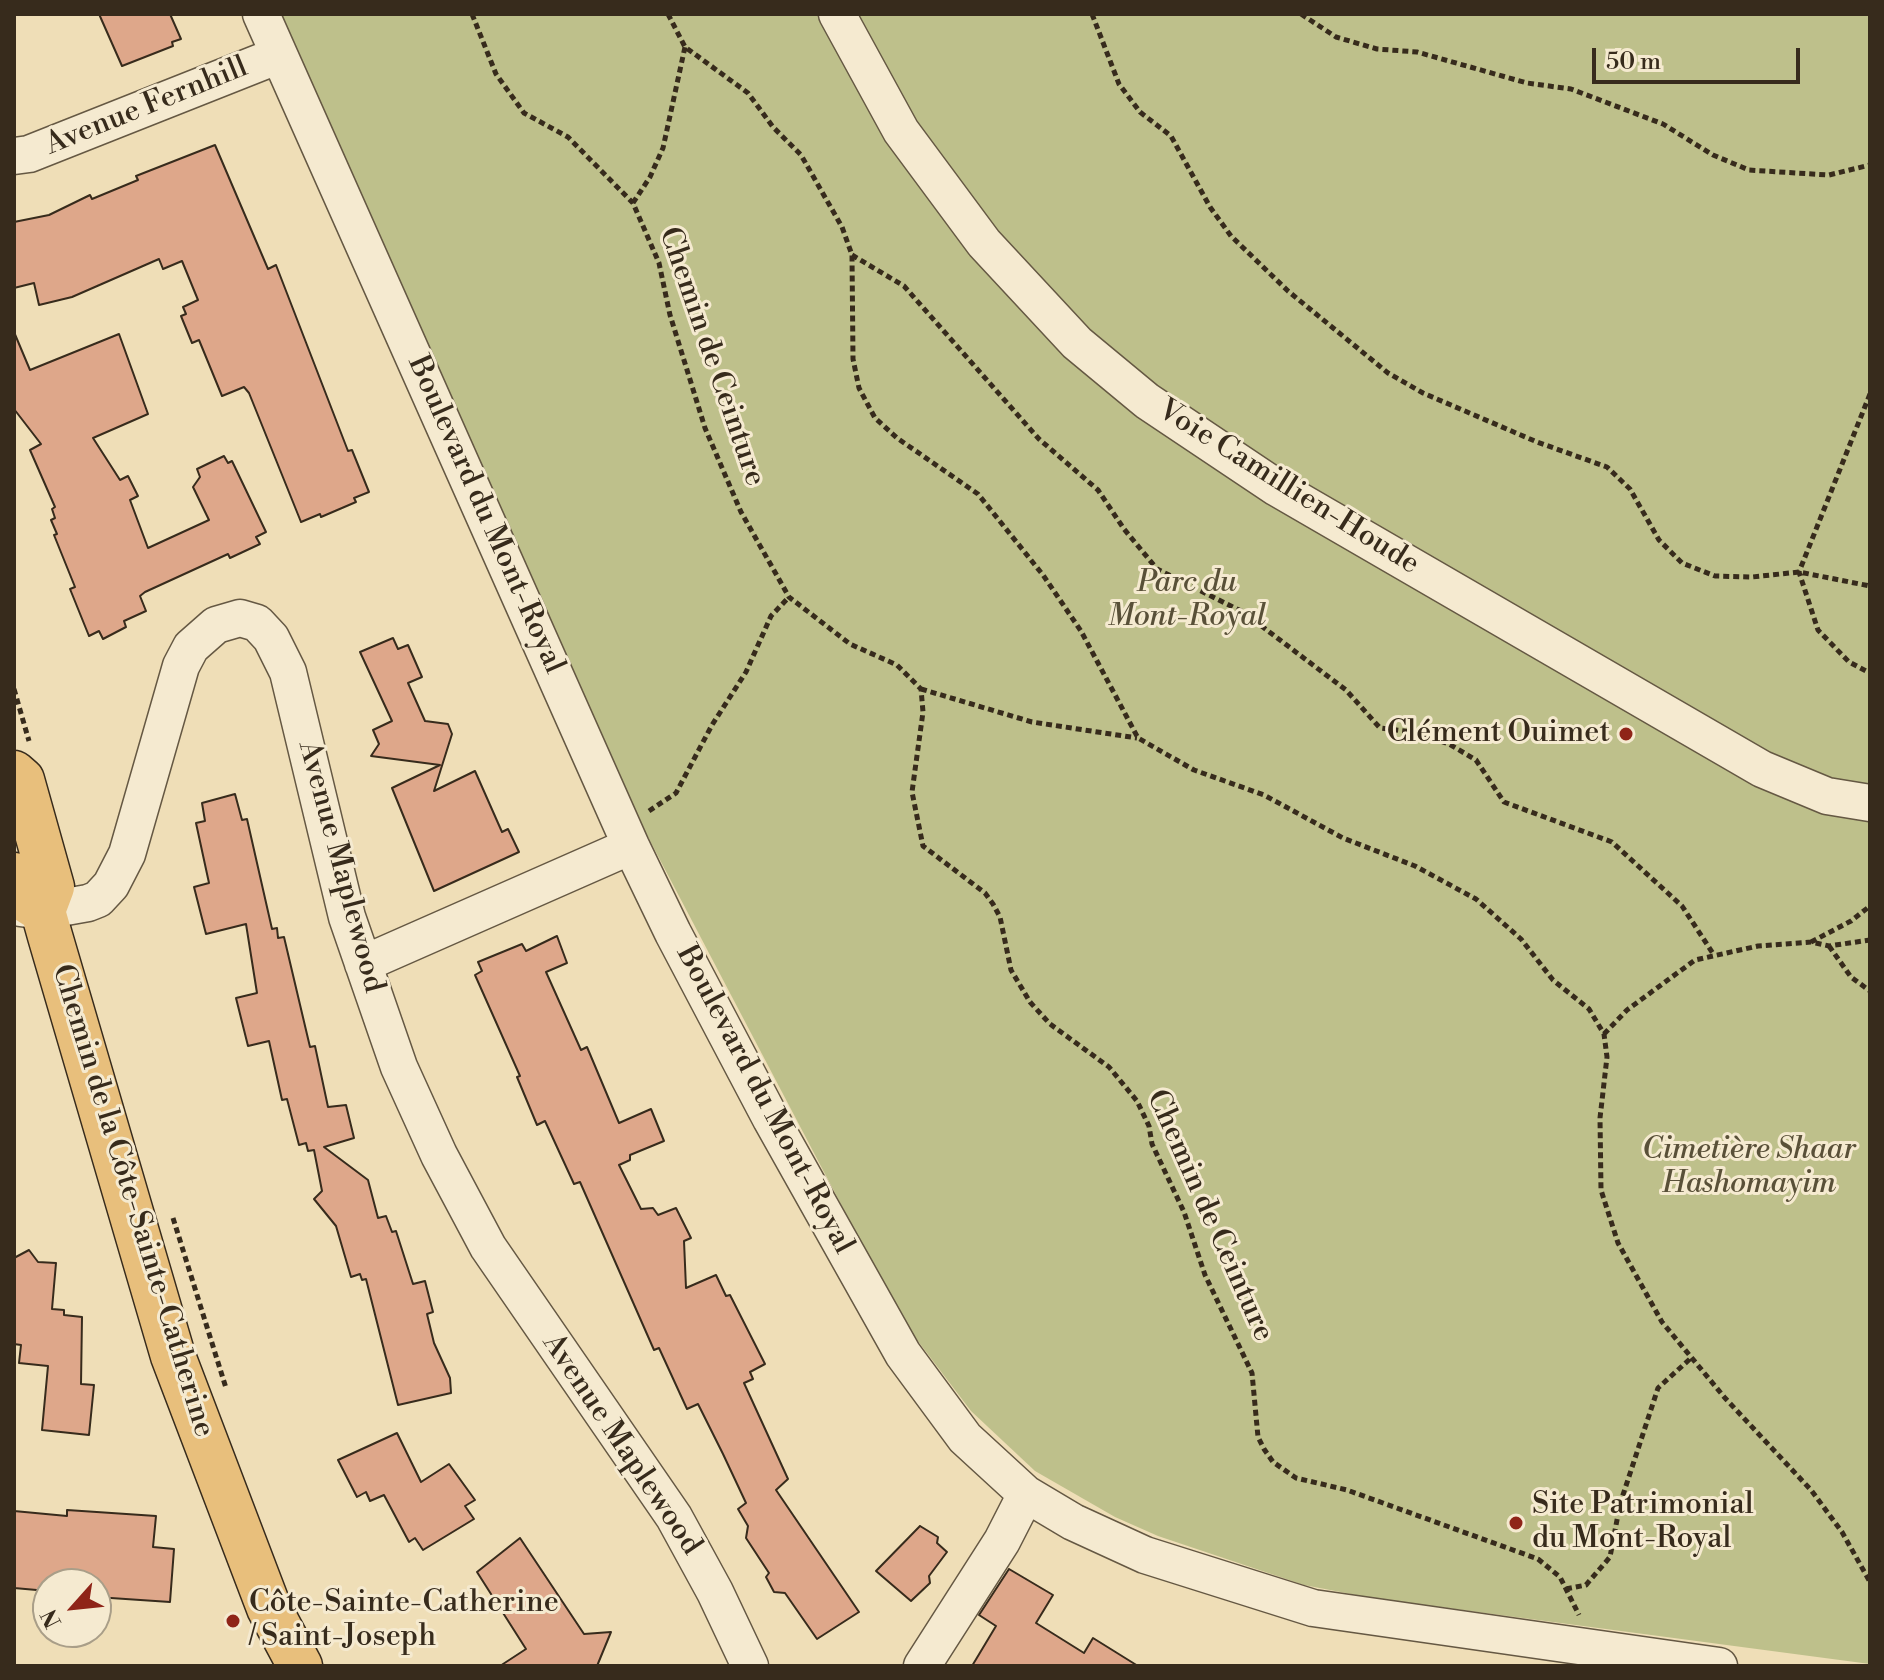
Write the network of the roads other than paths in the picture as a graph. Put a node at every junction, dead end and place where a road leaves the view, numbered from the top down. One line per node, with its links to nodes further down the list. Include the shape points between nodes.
1 (261, 14): 4 (street, Boulevard du Mont-Royal)
2 (837, 14): 8 (street, Voie Camillien-Houde, via 901,131 984,243 1077,343 1170,418 1277,488 1762,769 1827,796)
3 (852, 14): 7 (street, Voie Camillien-Houde, via 900,102 987,226 1067,314 1169,400 1381,534 1753,738 1809,766)
4 (279, 55): 5 (street, Avenue Fernhill); 9 (street, Boulevard du Mont-Royal)
5 (14, 156)
6 (14, 773): 11 (main road, Chemin de la Côte-Sainte-Catherine, via 22,780 52,887)
7 (1870, 779)
8 (1870, 803)
9 (634, 832): 12 (street); 13 (street, Boulevard du Mont-Royal, via 718,1020 903,1354 965,1438)
10 (14, 875): 11 (main road, Chemin de la Côte-Sainte-Catherine)
11 (29, 909): 12 (street, Avenue Maplewood, via 88,903 111,885 127,854 181,666 202,635 240,618 257,623 271,638 288,672); 15 (main road, Chemin de la Côte-Sainte-Catherine, via 93,1091 173,1356 269,1608)
12 (363, 964): 16 (street, Avenue Maplewood, via 399,1067 488,1247 674,1517)
13 (1026, 1494): 14 (street, Boulevard du Mont-Royal, via 1145,1555 1313,1608); 17 (street)
14 (1612, 1659): 18 (street, Boulevard du Mont-Royal)
15 (299, 1666)
16 (750, 1666)
17 (922, 1666)
18 (1719, 1666)

